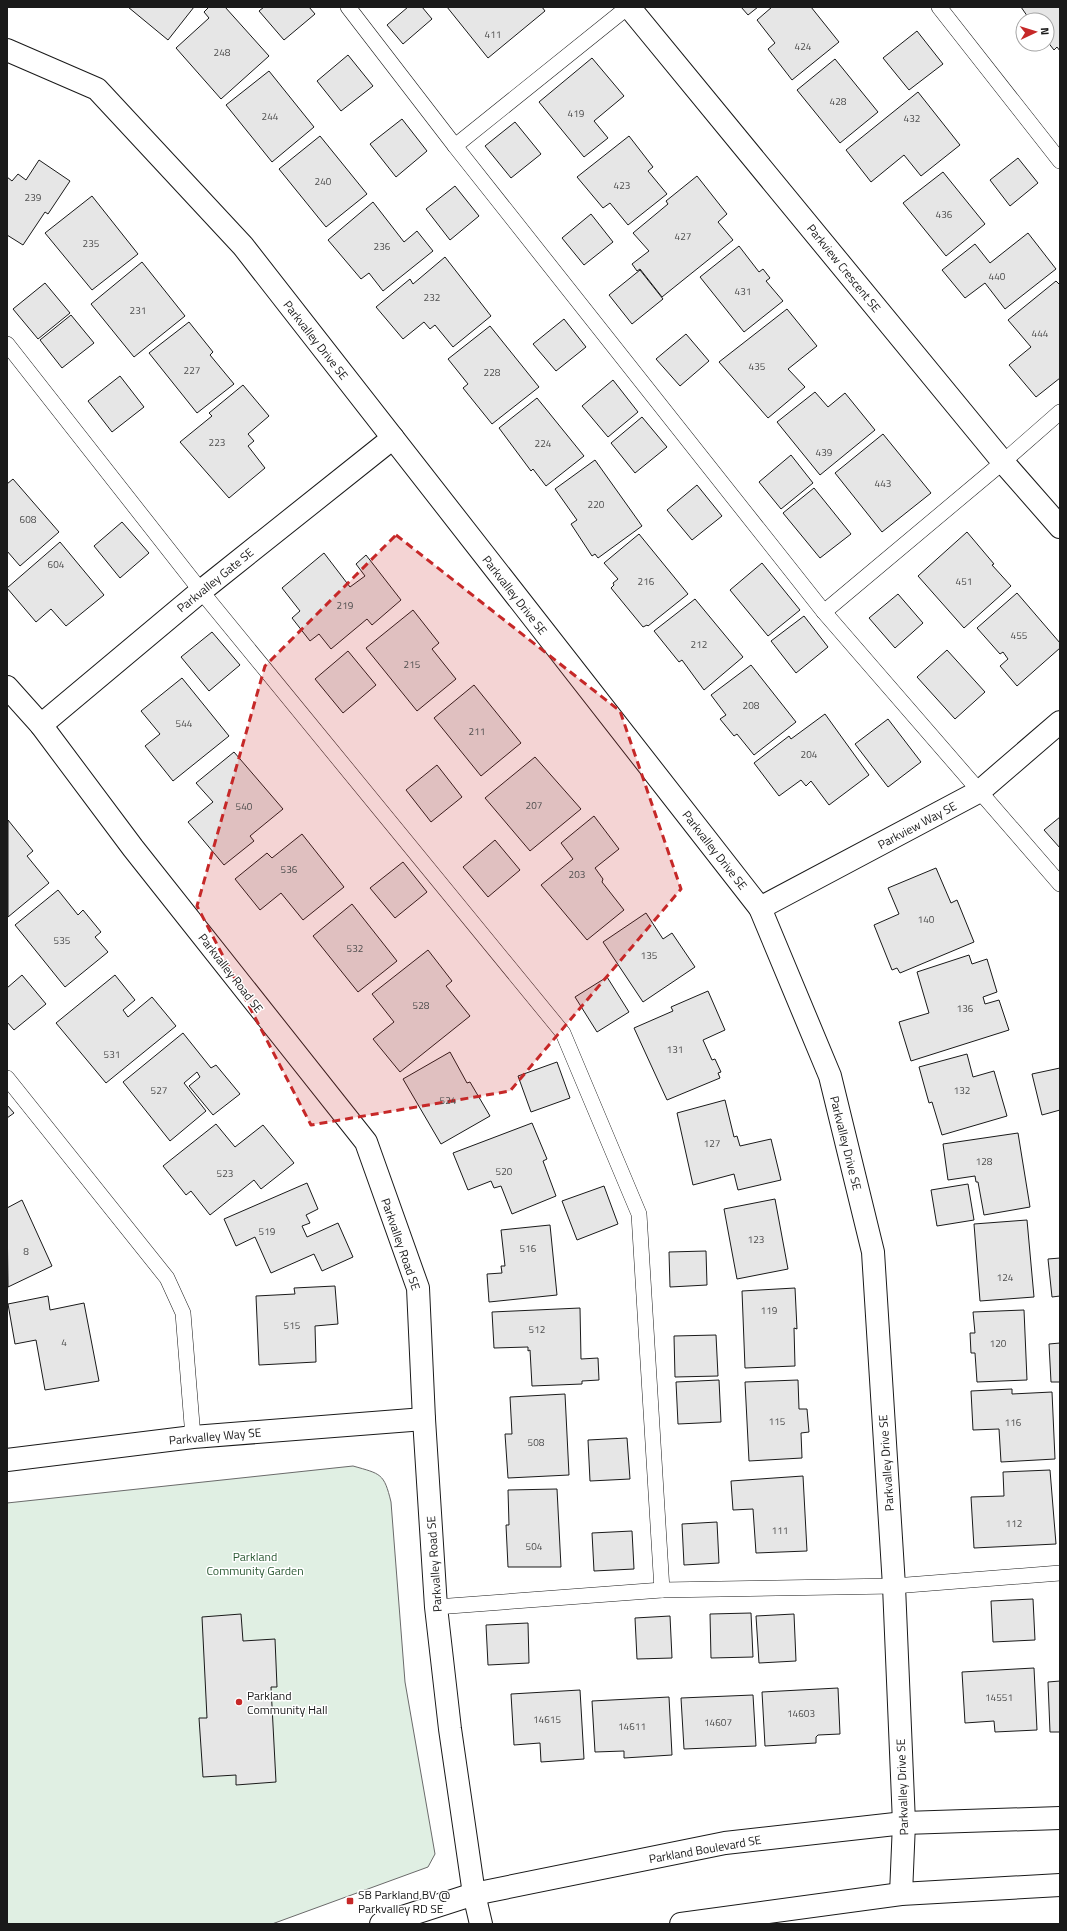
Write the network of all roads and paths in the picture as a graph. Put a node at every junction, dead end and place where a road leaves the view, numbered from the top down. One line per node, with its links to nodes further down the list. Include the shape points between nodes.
1 (348, 7): 5 (lane)
2 (629, 7): 5 (lane); 10 (street, Parkview Crescent SE)
3 (939, 7): 6 (lane)
4 (7, 50): 9 (street, Parkvalley Drive SE, via 97,89 243,246)
5 (455, 146): 13 (lane)
6 (1060, 161)
7 (7, 344): 12 (lane)
8 (1060, 412): 10 (lane)
9 (393, 438): 12 (street, Parkvalley Gate SE); 19 (street, Parkvalley Drive SE)
10 (1003, 462): 11 (street, Parkview Crescent SE); 13 (lane)
11 (1060, 527)
12 (201, 591): 16 (street, Parkvalley Gate SE); 26 (lane, via 563,1033 639,1214)
13 (824, 612): 17 (lane)
14 (7, 687): 16 (street, Parkvalley Road SE)
15 (1060, 722): 17 (street, Parkview Way SE)
16 (41, 725): 21 (street, Parkvalley Road SE, via 132,848 366,1142 418,1288)
17 (980, 791): 18 (lane); 19 (street, Parkview Way SE)
18 (1060, 884)
19 (760, 908): 25 (street, Parkvalley Drive SE, via 830,1076 873,1252)
20 (7, 1078): 22 (lane, via 167,1278 183,1313)
21 (424, 1419): 22 (street, Parkvalley Way SE); 27 (street, Parkvalley Road SE)
22 (193, 1437): 23 (street, Parkvalley Way SE)
23 (7, 1460)
24 (1060, 1573): 25 (lane)
25 (894, 1586): 26 (lane); 29 (street, Parkvalley Drive SE)
26 (662, 1590): 27 (lane)
27 (436, 1607): 31 (street, Parkvalley Road SE)
28 (1060, 1818): 29 (street, Parkland Boulevard SE)
29 (904, 1824): 31 (street, Parkland Boulevard SE, via 725,1843); 32 (street, Parkvalley Drive SE)
30 (1060, 1885): 32 (street)
31 (474, 1894): 33 (street, Parkland Boulevard SE); 34 (street, Parkvalley Road SE)
32 (901, 1894): 35 (street)
33 (381, 1924)
34 (481, 1924)
35 (681, 1924)

